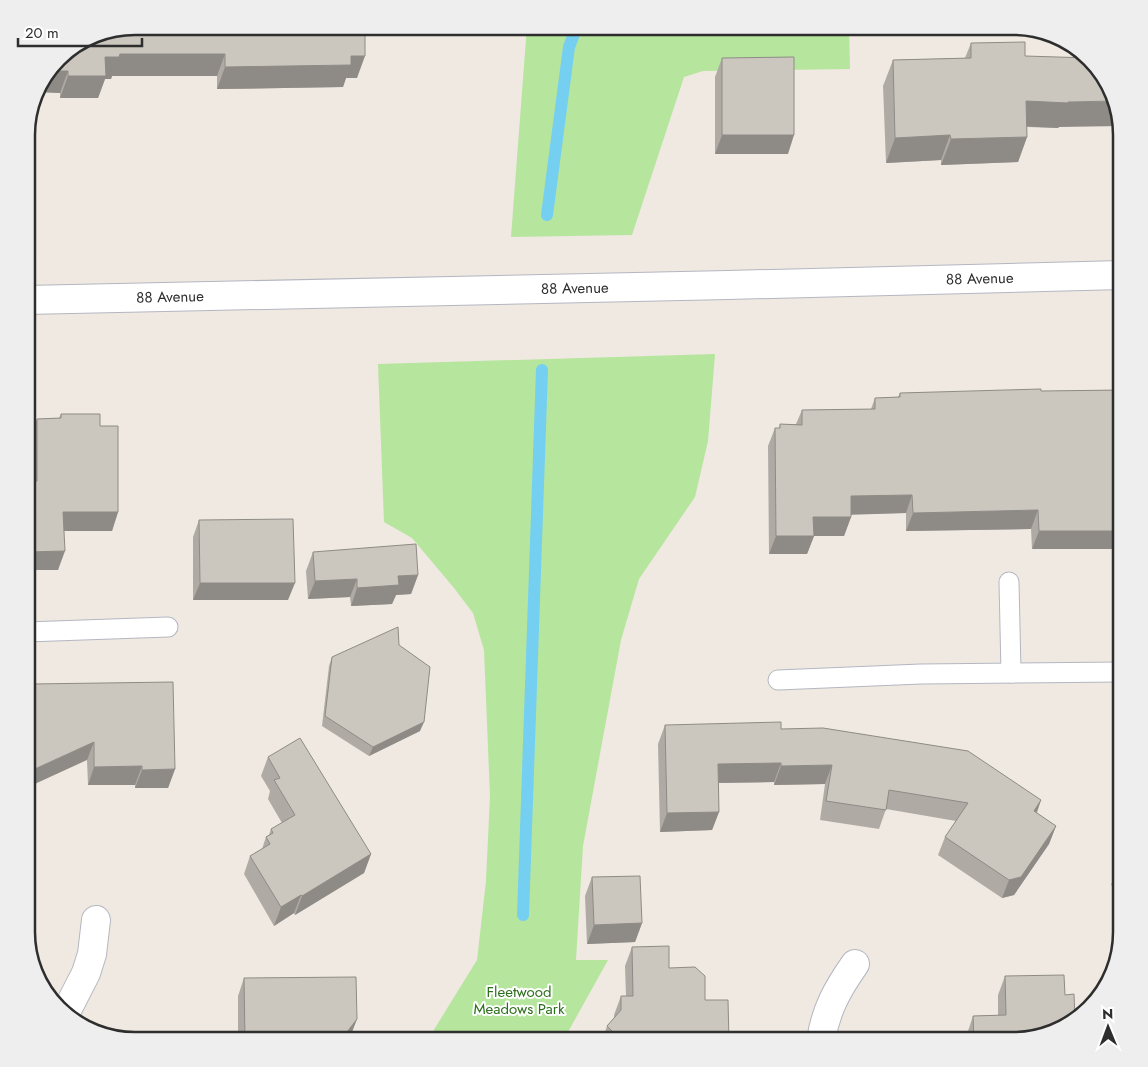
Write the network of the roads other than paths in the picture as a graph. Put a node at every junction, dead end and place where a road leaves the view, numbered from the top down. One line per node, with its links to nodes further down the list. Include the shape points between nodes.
1 (1113, 275): 2 (main road, 88 Avenue)
2 (35, 300)
3 (1009, 582): 7 (lane)
4 (168, 627): 5 (lane)
5 (35, 632)
6 (1113, 672): 7 (lane)
7 (1011, 673): 8 (lane)
8 (778, 680)
9 (96, 920): 11 (main road, via 92,954)
10 (855, 964): 12 (main road, via 837,990)
11 (69, 1007)
12 (823, 1032)

